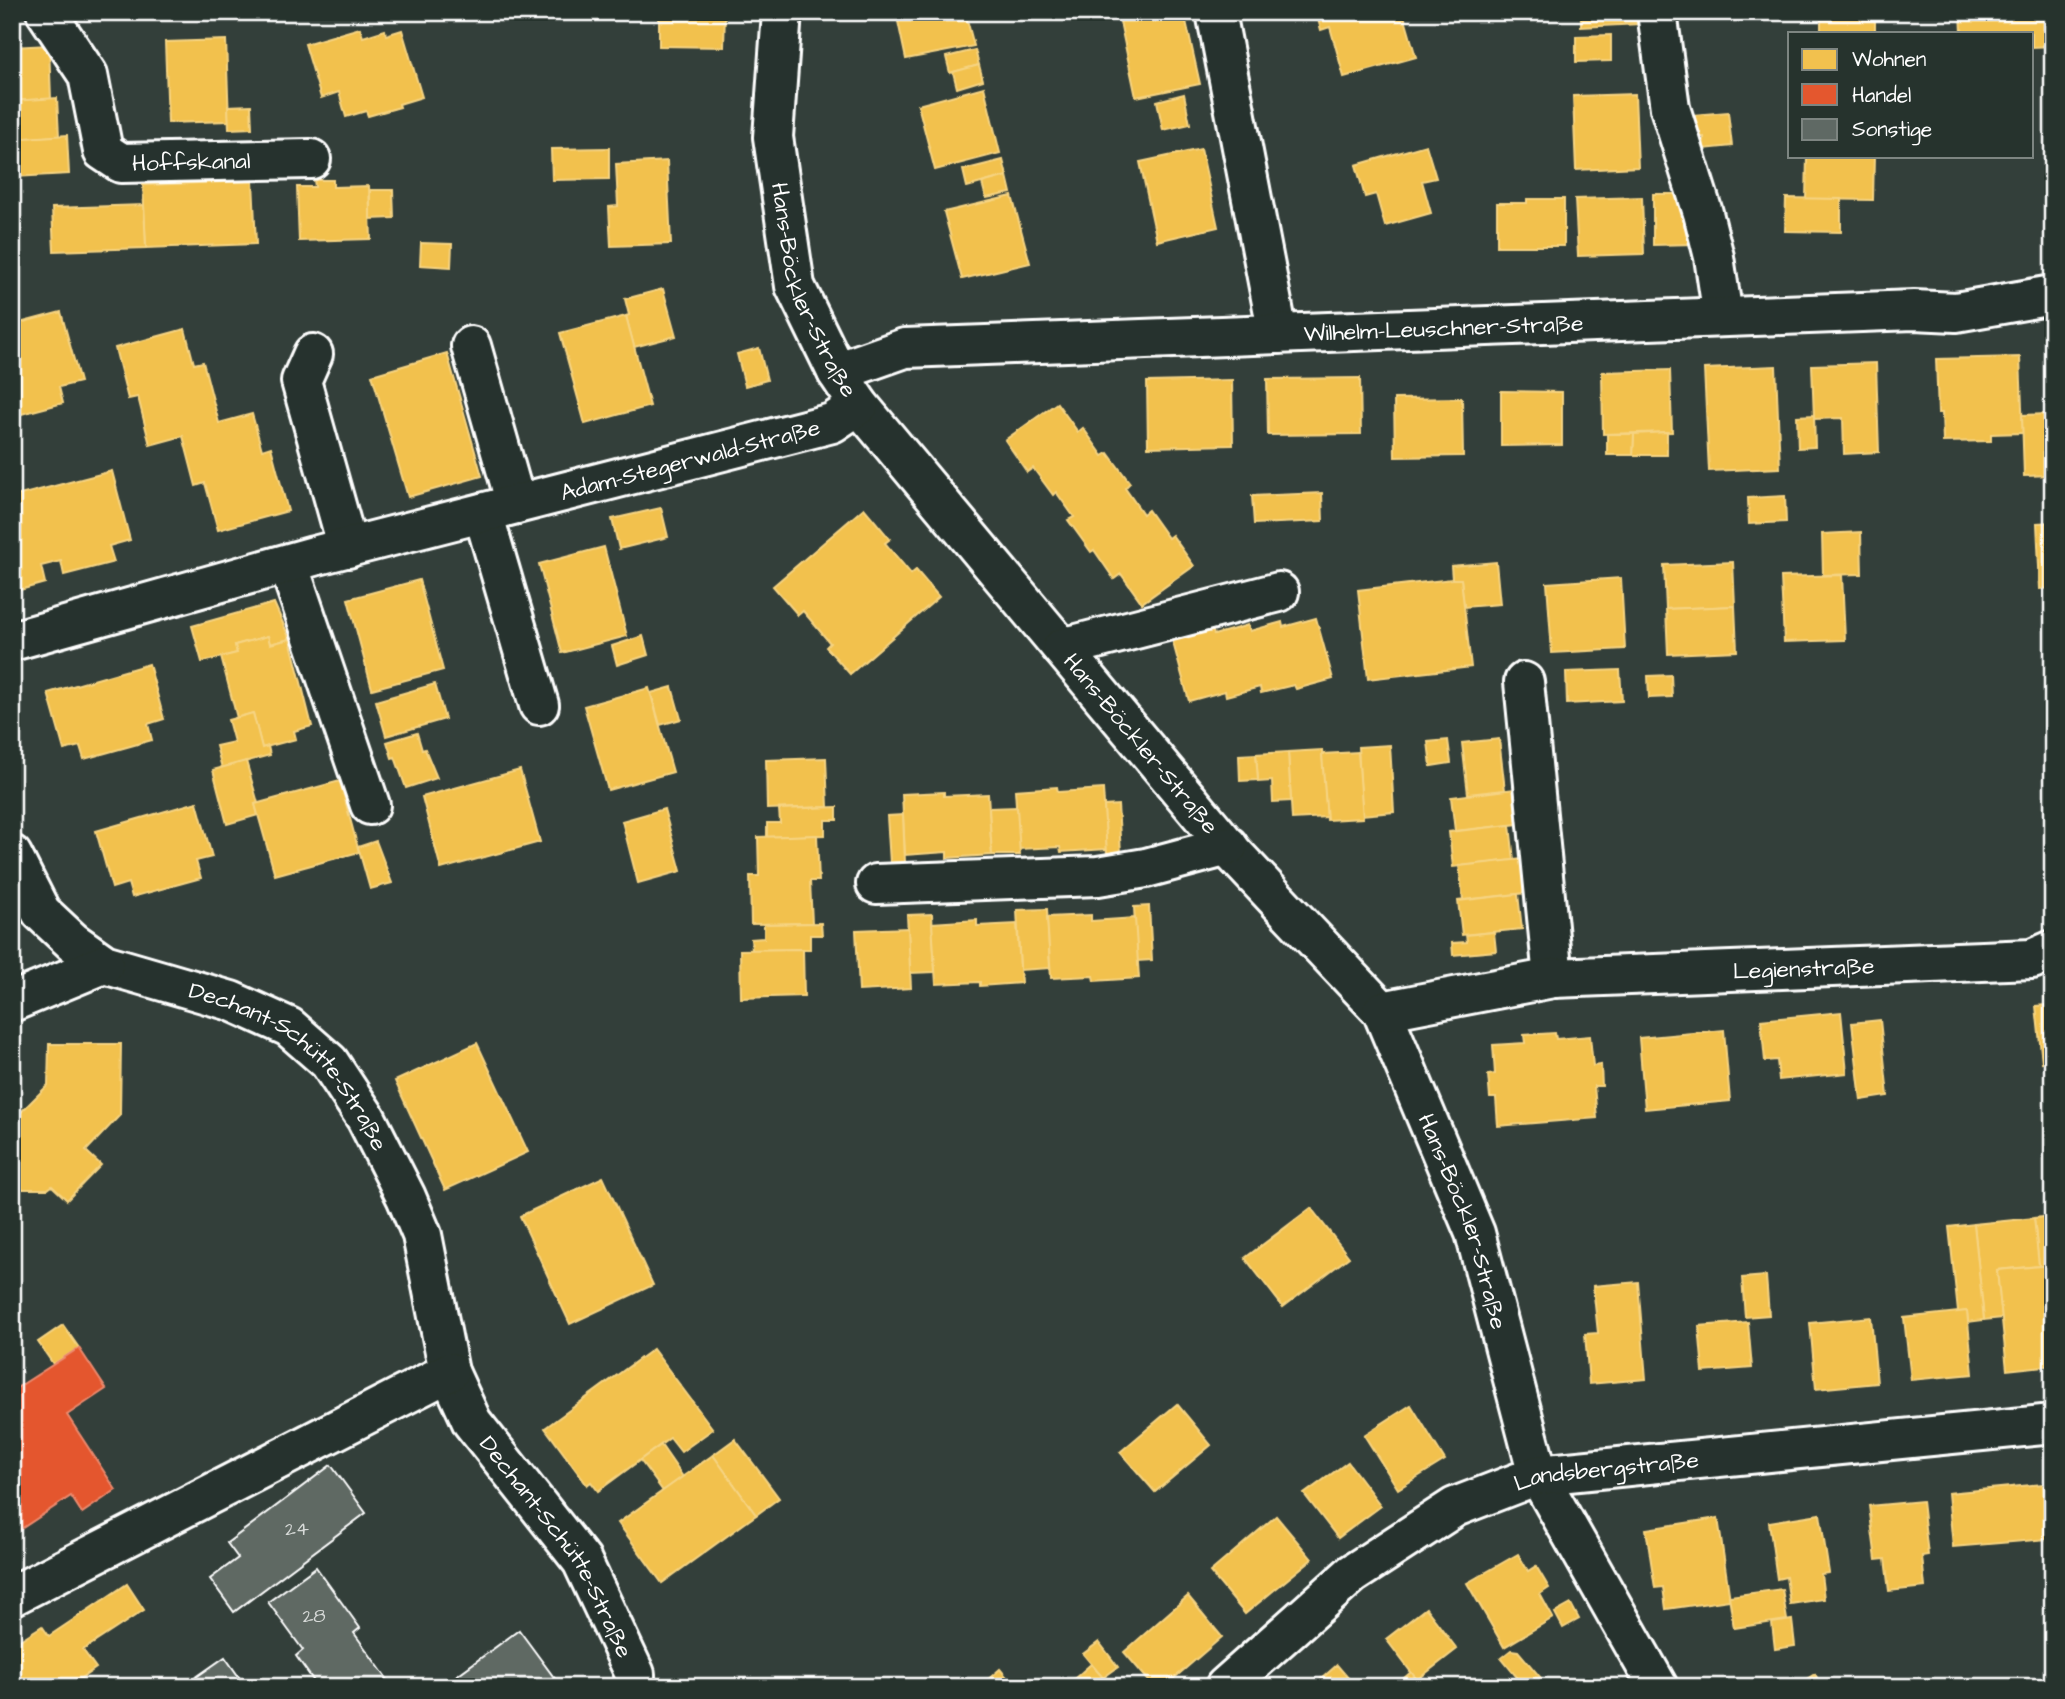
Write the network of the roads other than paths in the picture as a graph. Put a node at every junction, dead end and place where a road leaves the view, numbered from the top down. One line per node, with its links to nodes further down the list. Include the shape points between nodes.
1 (46, 12): 5 (street, Hoffskanal, via 88,75 103,151 121,163)
2 (782, 12): 11 (street, Hans-Böckler-Straße, via 773,137 795,286)
3 (1216, 12): 8 (street)
4 (1657, 12): 7 (street, via 1670,108 1703,212)
5 (311, 159)
6 (2053, 295): 7 (street, Wilhelm-Leuschner-Straße, via 1956,312)
7 (1723, 317): 8 (street, Wilhelm-Leuschner-Straße)
8 (1278, 334): 11 (street, Wilhelm-Leuschner-Straße, via 905,348)
9 (471, 346): 13 (street)
10 (313, 354): 14 (street, via 301,381)
11 (837, 372): 12 (street, Hans-Böckler-Straße)
12 (859, 405): 13 (street, Adam-Stegerwald-Straße, via 831,423); 18 (street, Hans-Böckler-Straße)
13 (500, 509): 14 (street, Adam-Stegerwald-Straße); 20 (street)
14 (348, 548): 15 (street, Adam-Stegerwald-Straße)
15 (288, 564): 17 (street, Adam-Stegerwald-Straße); 21 (street)
16 (1279, 592): 18 (street)
17 (12, 641)
18 (1062, 648): 22 (street, Hans-Böckler-Straße)
19 (1524, 681): 27 (street)
20 (539, 705)
21 (370, 805)
22 (1228, 846): 24 (street, via 1098,876); 29 (street, Hans-Böckler-Straße)
23 (12, 855): 26 (street, Dechant-Schütte-Straße, via 41,912)
24 (876, 884)
25 (2053, 950): 27 (street, Legienstraße, via 2032,959)
26 (104, 964): 28 (street); 30 (street, Dechant-Schütte-Straße, via 231,1001 289,1027 329,1062 366,1118 422,1235)
27 (1553, 978): 29 (street, Legienstraße)
28 (12, 1002)
29 (1382, 1011): 32 (street, Hans-Böckler-Straße, via 1475,1233)
30 (449, 1373): 33 (street); 34 (street, Dechant-Schütte-Straße, via 472,1422 582,1561 635,1674)
31 (2053, 1424): 32 (street, Landsbergstraße)
32 (1538, 1475): 35 (street, Landsbergstraße, via 1455,1507 1352,1574); 36 (street, Hans-Böckler-Straße)
33 (12, 1596)
34 (635, 1687)
35 (1225, 1687)
36 (1658, 1687)

